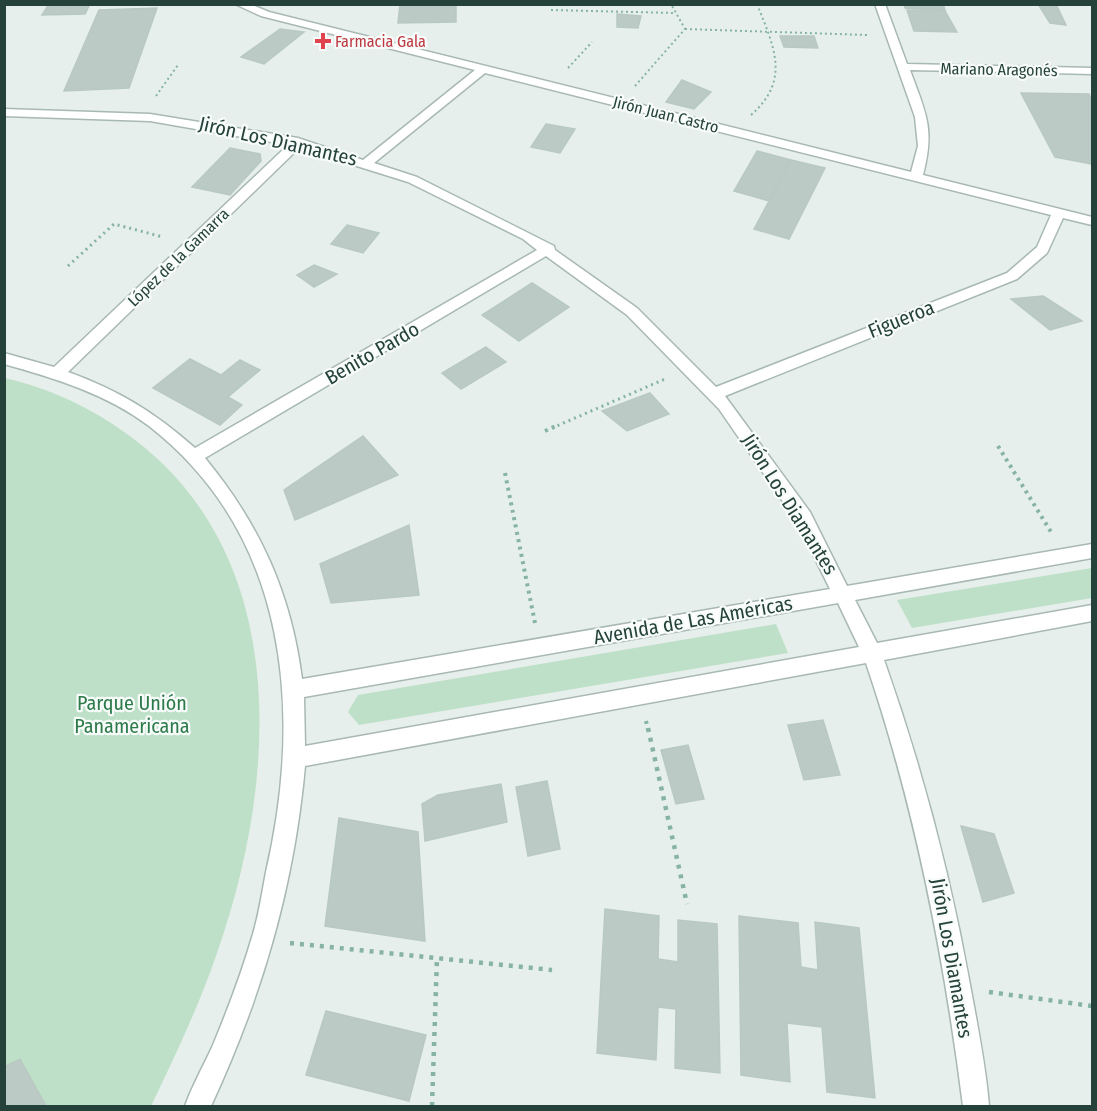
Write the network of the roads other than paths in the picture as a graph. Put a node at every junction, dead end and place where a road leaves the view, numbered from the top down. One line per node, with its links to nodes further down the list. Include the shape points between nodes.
1 (240, 4): 4 (street, Jirón Juan Castro)
2 (287, 4): 4 (street)
3 (880, 4): 5 (street)
4 (288, 19): 6 (street, Jirón Juan Castro)
5 (905, 67): 7 (street, Mariano Aragonés); 11 (street, via 922,126 924,146)
6 (483, 69): 10 (street); 11 (street, Jirón Juan Castro)
7 (1092, 71)
8 (4, 112): 9 (street, Jirón Los Diamantes, via 141,116 221,126)
9 (298, 142): 10 (street, Jirón Los Diamantes); 16 (street, López de la Gamarra)
10 (368, 162): 14 (street, Jirón Los Diamantes, via 460,199)
11 (916, 176): 12 (street, Jirón Juan Castro)
12 (1058, 212): 13 (street, Jirón Juan Castro); 17 (street, Figueroa, via 1037,259 1012,276)
13 (1092, 220)
14 (549, 249): 17 (street, Jirón Los Diamantes, via 621,302); 18 (street, Benito Pardo)
15 (4, 358): 16 (street)
16 (58, 373): 18 (street, via 108,394 154,422)
17 (714, 394): 20 (street, Jirón Los Diamantes, via 782,483)
18 (195, 456): 23 (street, via 237,508 269,572 289,650)
19 (1092, 551): 20 (street, Avenida de Las Américas)
20 (845, 594): 22 (street, Jirón Los Diamantes); 23 (street, Avenida de Las Américas)
21 (1092, 613): 22 (street)
22 (872, 653): 24 (street); 26 (street, Jirón Los Diamantes, via 917,793 939,879 961,989)
23 (294, 690): 24 (street)
24 (295, 758): 25 (street, via 291,812 264,940 223,1053)
25 (198, 1107)
26 (976, 1107)

